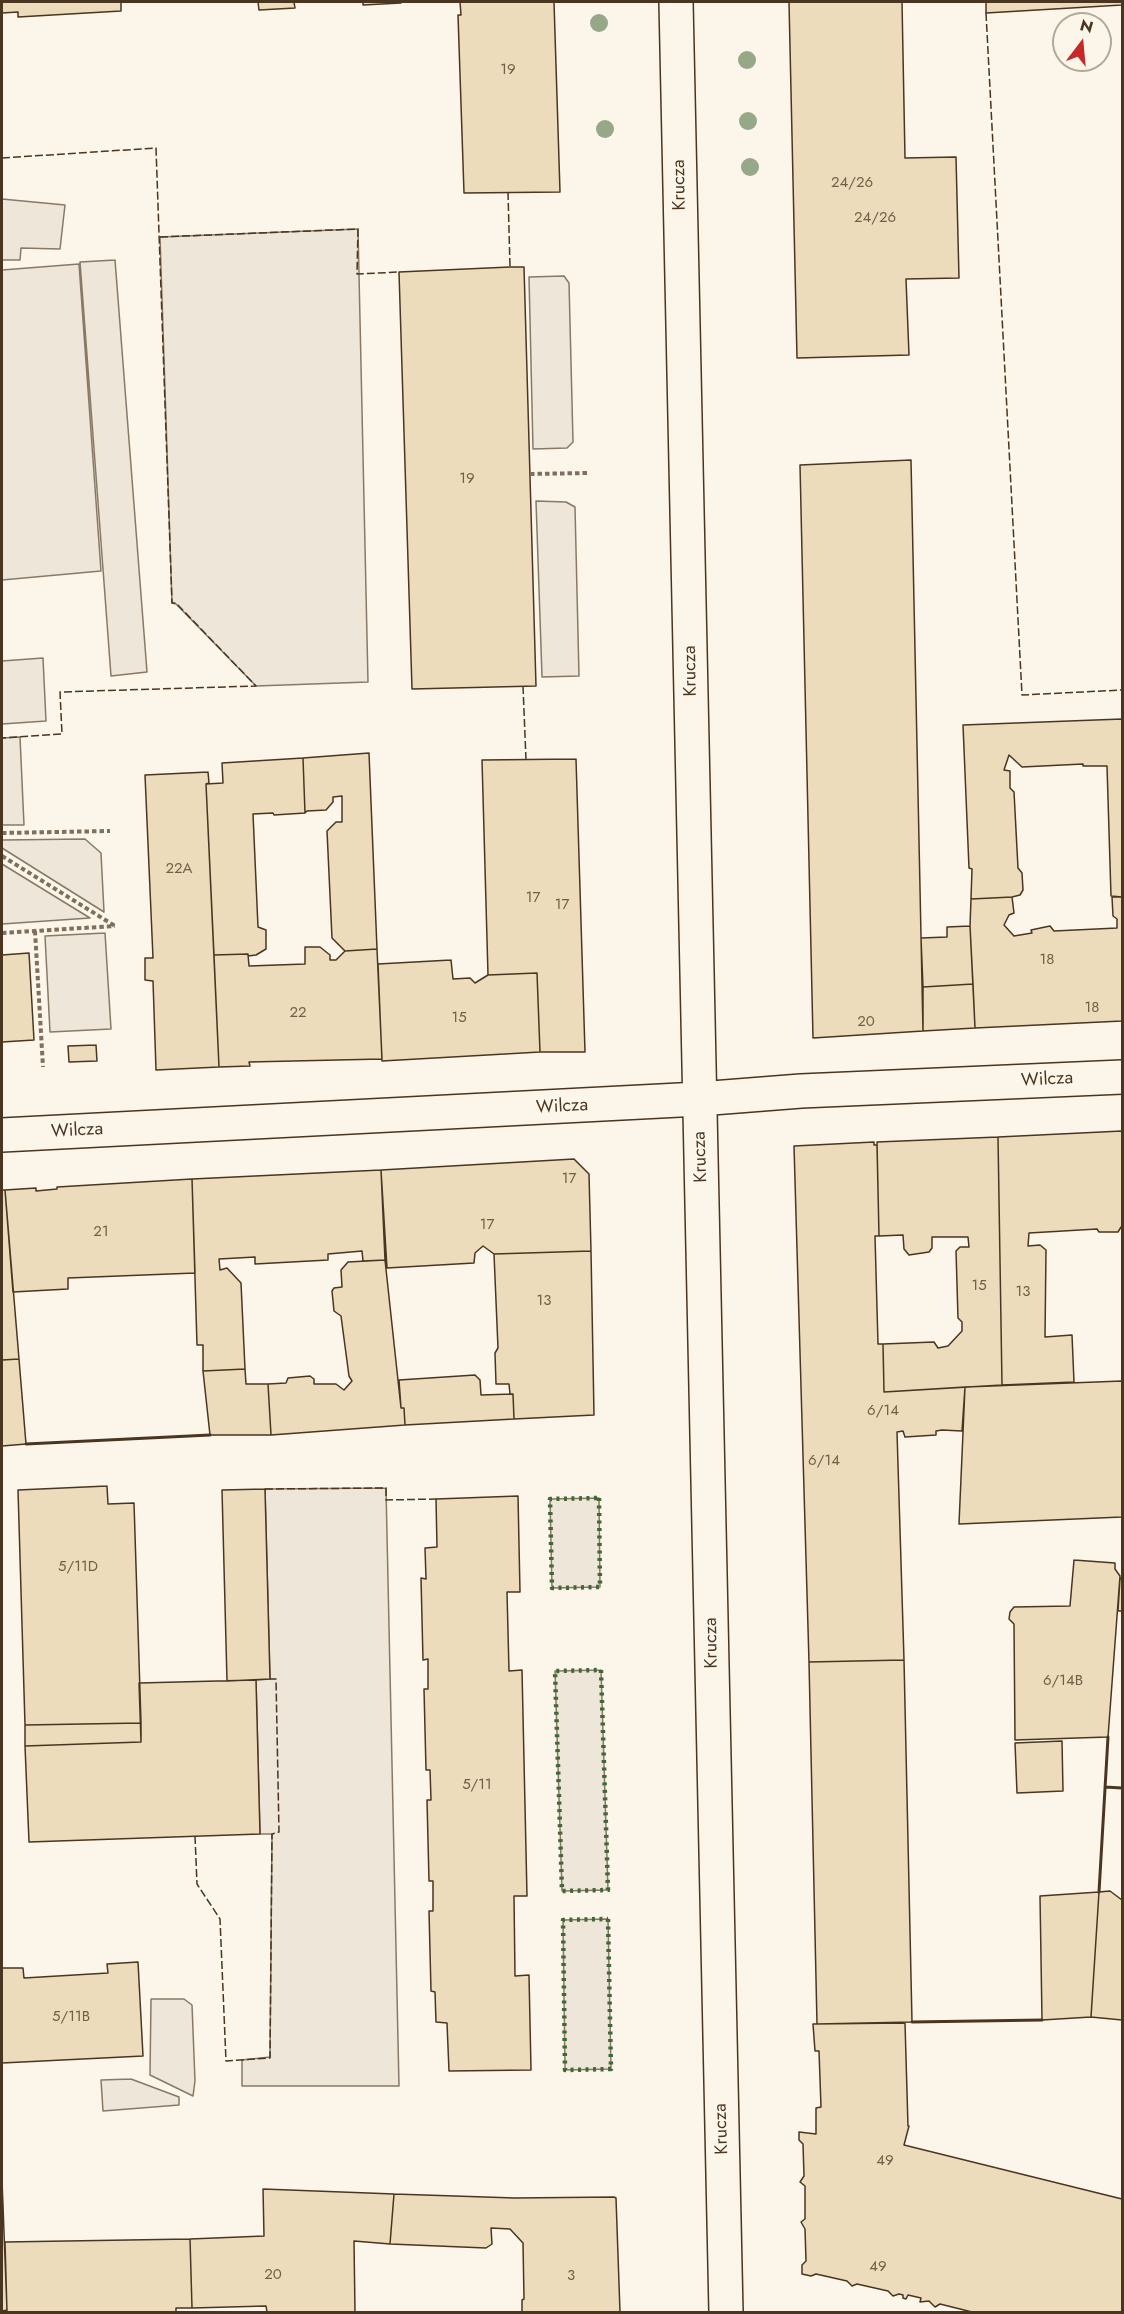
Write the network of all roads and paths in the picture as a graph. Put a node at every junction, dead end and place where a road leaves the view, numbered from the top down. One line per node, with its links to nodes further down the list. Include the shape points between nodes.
1 (676, 2): 11 (street, Krucza)
2 (589, 473): 3 (path)
3 (530, 474)
4 (110, 831): 5 (path)
5 (2, 833)
6 (2, 856): 7 (path, via 115,926)
7 (35, 931): 8 (path); 9 (path)
8 (2, 933)
9 (43, 1067)
10 (1122, 1077): 11 (street, Wilcza, via 801,1091)
11 (699, 1100): 12 (street, Wilcza); 13 (street, Krucza)
12 (2, 1135)
13 (726, 2313)

